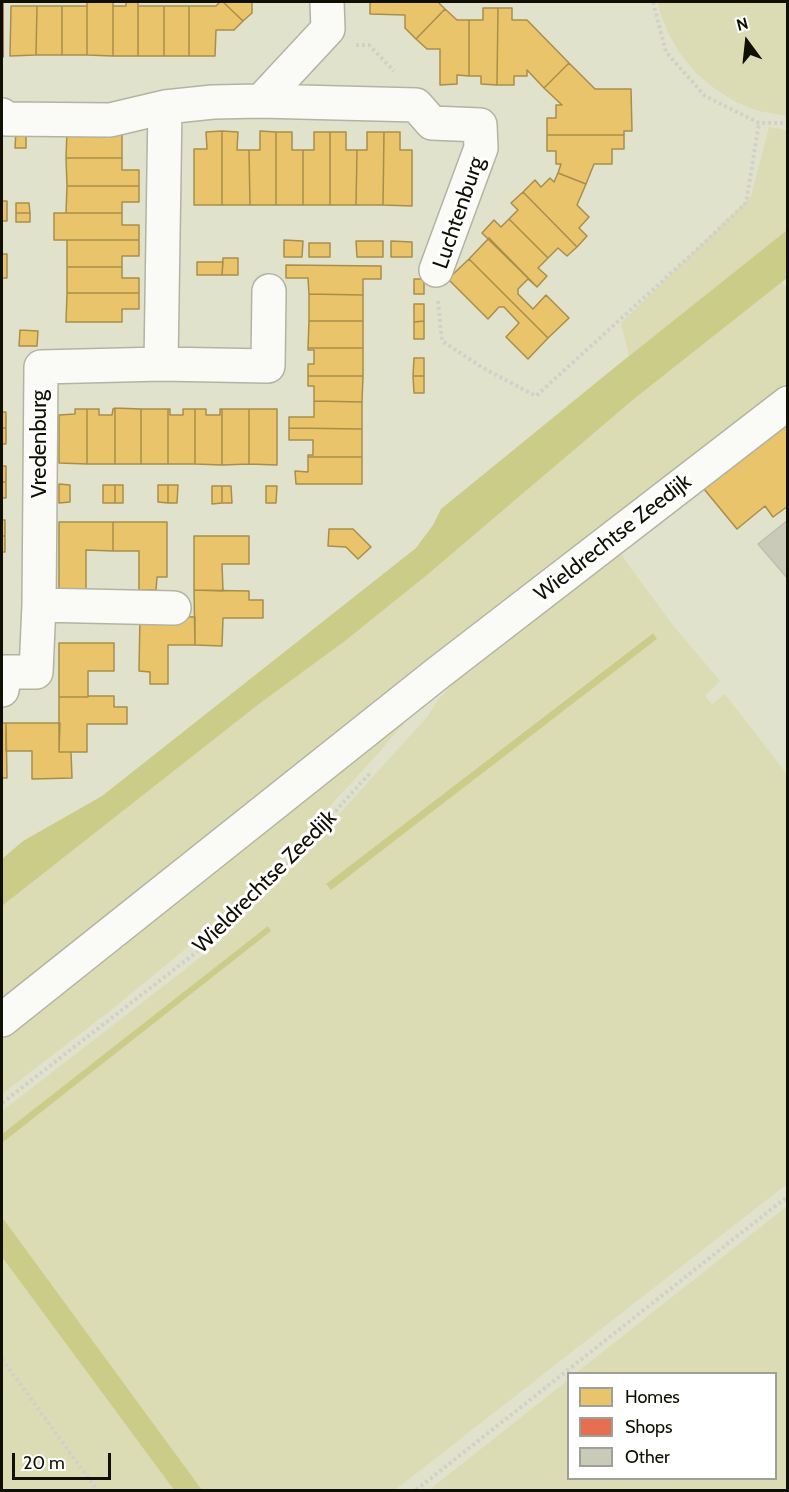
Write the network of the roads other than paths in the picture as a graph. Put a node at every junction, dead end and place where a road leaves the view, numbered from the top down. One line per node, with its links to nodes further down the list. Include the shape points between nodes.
1 (327, 2): 2 (street, via 328,29)
2 (261, 101): 3 (street); 5 (street, Luchtenburg, via 416,105 432,123 480,125 481,148)
3 (165, 106): 4 (street, via 111,120 6,119); 7 (street)
4 (2, 115)
5 (436, 270)
6 (270, 291): 7 (street, Vredenburg, via 268,366)
7 (161, 364): 9 (street, Vredenburg, via 41,367)
8 (788, 403): 12 (street, Wieldrechtse Zeedijk, via 438,673)
9 (39, 605): 10 (street); 11 (street, Vredenburg, via 36,672 5,672)
10 (174, 608)
11 (2, 690)
12 (2, 1020)

